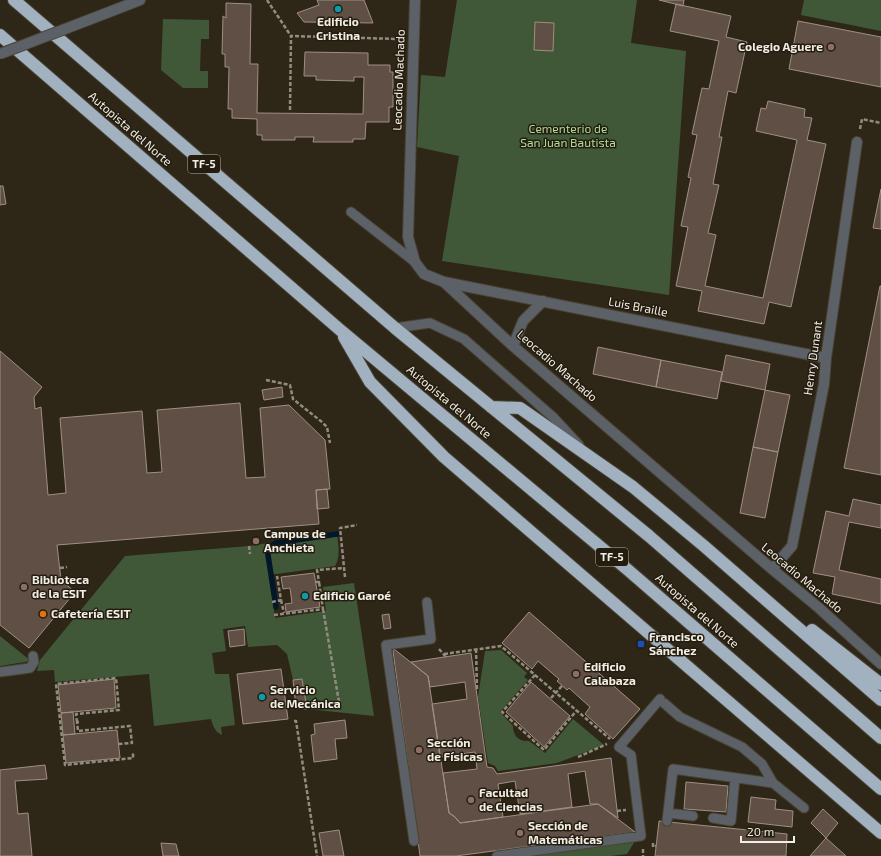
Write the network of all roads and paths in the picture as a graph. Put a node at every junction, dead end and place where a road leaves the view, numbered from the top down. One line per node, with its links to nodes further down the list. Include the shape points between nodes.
1 (14, 0): 16 (highway, Autopista del Norte / TF-5)
2 (140, 0): 8 (street, bridge)
3 (267, 0): 6 (path)
4 (415, 0): 13 (street, Leocadio Machado, via 408,237)
5 (0, 35): 17 (highway, Autopista del Norte / TF-5)
6 (291, 36): 7 (path); 9 (path)
7 (400, 39)
8 (0, 54)
9 (290, 110)
10 (881, 123): 11 (path, via 862,119)
11 (857, 142): 19 (street, Henry Dunant)
12 (351, 212): 13 (lane)
13 (415, 262): 14 (street, Leocadio Machado, via 424,274)
14 (444, 282): 15 (street, Luis Braille); 18 (street, Leocadio Machado)
15 (543, 301): 18 (street, via 522,321); 19 (street, Luis Braille)
16 (395, 328): 21 (highway, Autopista del Norte / TF-5); 23 (lane, via 430,323 464,339 554,418)
17 (339, 329): 63 (highway, Autopista del Norte / TF-5, via 628,570); 67 (highway, via 370,382 444,457)
18 (513, 346): 31 (street, Leocadio Machado)
19 (826, 358): 31 (street, Henry Dunant, via 824,384 792,546)
20 (266, 380): 22 (path, via 290,385 293,399 327,427)
21 (491, 406): 23 (highway, via 520,408); 55 (highway, Autopista del Norte / TF-5, via 649,536)
22 (330, 443)
23 (591, 458): 26 (highway, via 632,486)
24 (357, 525): 30 (path, via 340,528)
25 (249, 546): 27 (path)
26 (704, 546): 46 (highway); 51 (highway)
27 (250, 554)
28 (68, 567): 29 (path)
29 (60, 568)
30 (344, 568): 33 (path); 37 (path, via 317,570)
31 (772, 570): 43 (street, Leocadio Machado)
32 (277, 576): 34 (path)
33 (345, 577)
34 (281, 600): 35 (path); 38 (path)
35 (272, 602)
36 (427, 602): 68 (lane, via 432,639 386,645)
37 (323, 609): 38 (path); 52 (path)
38 (284, 613): 39 (path)
39 (274, 615)
40 (476, 650): 41 (path); 45 (path, via 501,646); 48 (path)
41 (444, 654)
42 (33, 656): 44 (lane, via 34,662 30,668)
43 (881, 664)
44 (0, 672)
45 (535, 675): 49 (path); 53 (path, via 502,712 544,750)
46 (881, 684)
47 (562, 686): 49 (path)
48 (477, 689)
49 (556, 693): 50 (path); 53 (path)
50 (551, 698)
51 (881, 700)
52 (340, 702)
53 (577, 710): 57 (path)
54 (294, 721): 69 (path)
55 (881, 738)
56 (118, 744): 59 (path, via 132,743 130,726 78,731 76,714 119,710 116,678 56,684 65,765 134,758)
57 (619, 747): 62 (lane, via 662,701 680,717 742,747 762,764); 70 (lane, via 631,755 641,836)
58 (600, 748): 60 (path)
59 (133, 753)
60 (578, 757)
61 (735, 778): 62 (lane); 65 (lane, via 673,769 667,817); 66 (lane, via 731,821)
62 (773, 783): 64 (lane)
63 (881, 789)
64 (804, 808)
65 (693, 816)
66 (713, 818)
67 (881, 833)
68 (414, 842)
69 (317, 856)
70 (497, 856)

